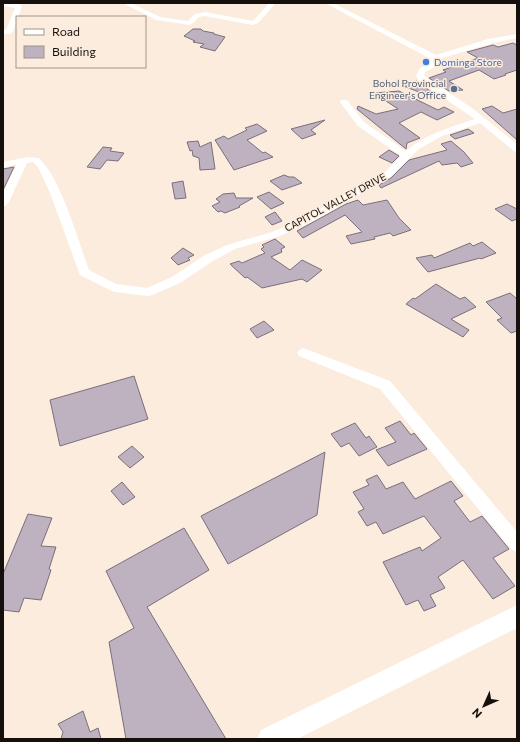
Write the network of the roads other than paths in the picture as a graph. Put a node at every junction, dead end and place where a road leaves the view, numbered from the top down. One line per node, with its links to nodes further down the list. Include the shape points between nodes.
1 (126, 3): 2 (street, via 158,19 190,23 196,15 205,14 253,23)
2 (273, 3)
3 (328, 3): 9 (street)
4 (3, 4): 6 (street, via 19,6)
5 (16, 16): 7 (street, via 9,32)
6 (16, 16)
7 (3, 32)
8 (517, 36): 9 (street)
9 (435, 58): 11 (street, via 434,64 422,71 420,76)
10 (344, 102): 13 (street, via 361,124)
11 (481, 120): 12 (street); 13 (street, CAPITOL VALLEY DRIVE, via 439,134 416,147)
12 (517, 149)
13 (407, 156): 14 (street, CAPITOL VALLEY DRIVE, via 387,175 313,217 276,234 231,247 176,280 148,292 114,288 84,272 57,194 42,164 36,160)
14 (23, 161): 15 (street, CAPITOL VALLEY DRIVE); 16 (street)
15 (3, 165)
16 (3, 204)
17 (303, 353): 18 (street, via 385,385)
18 (517, 544)
19 (517, 616): 20 (main road)
20 (270, 739)

